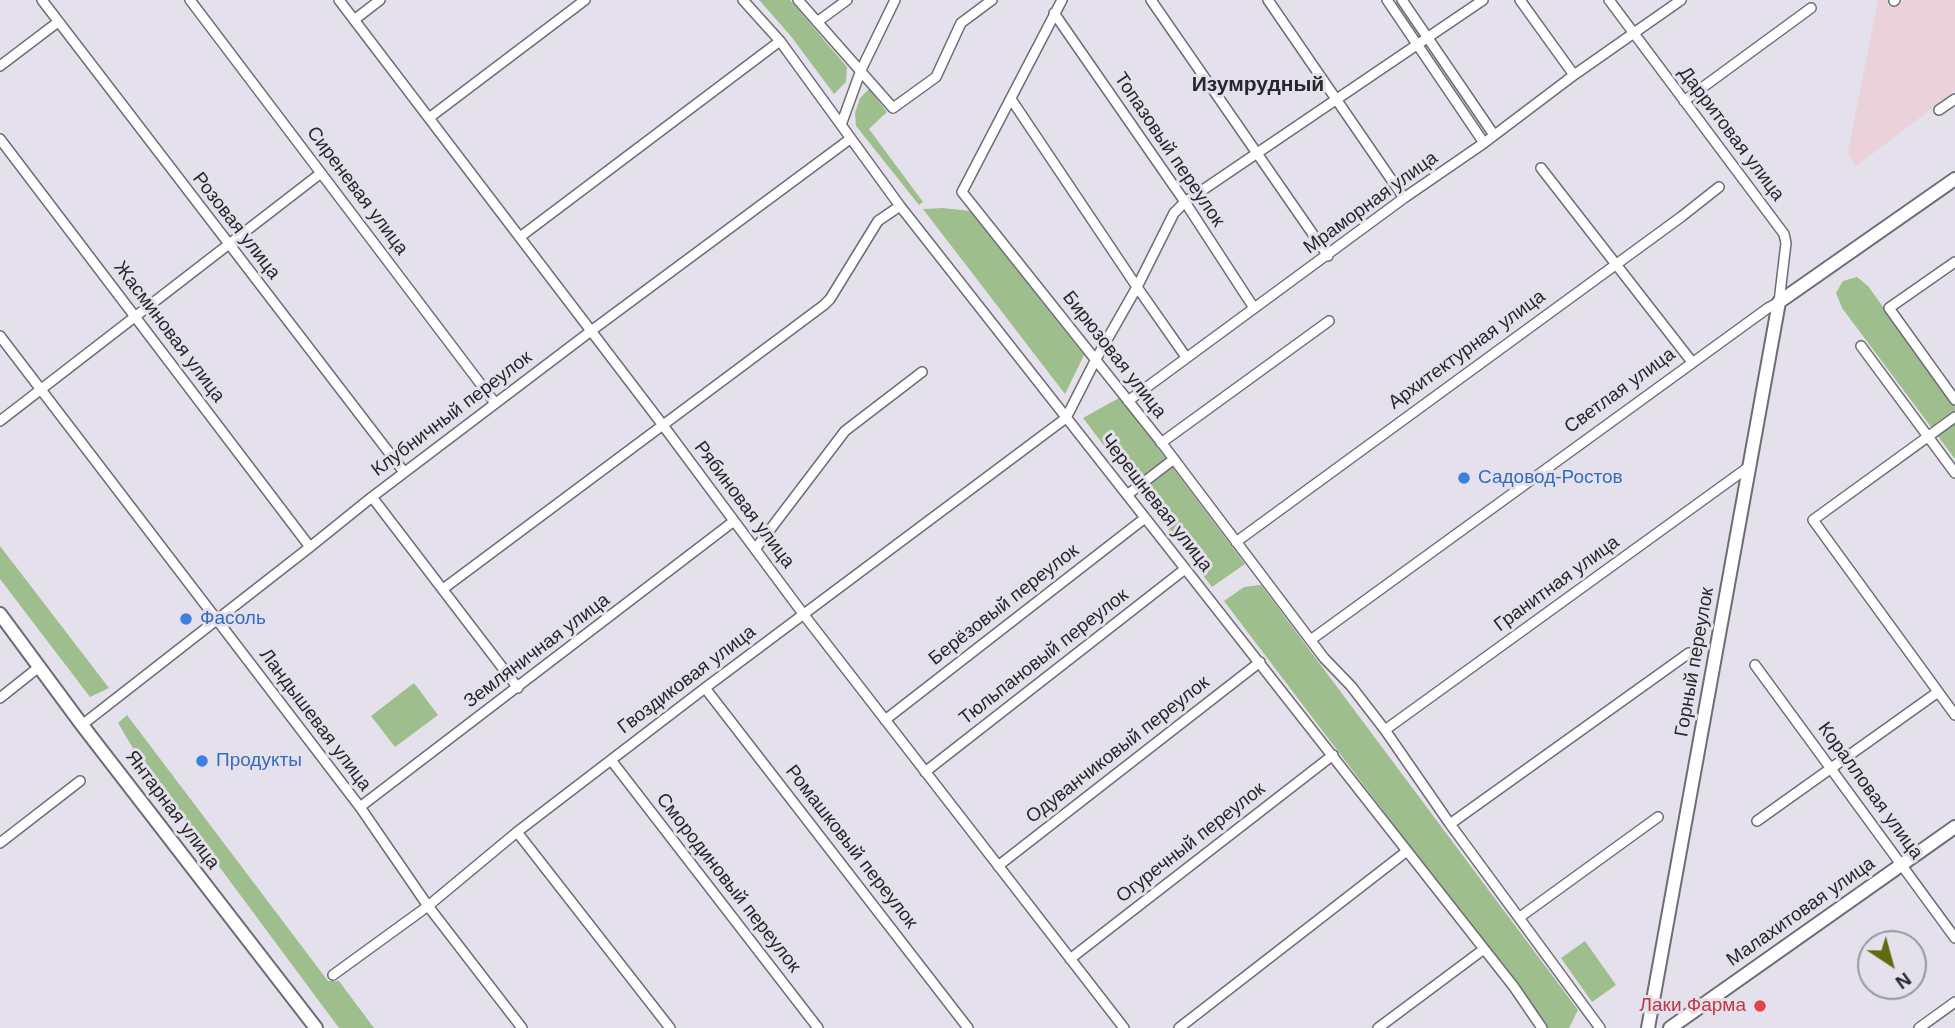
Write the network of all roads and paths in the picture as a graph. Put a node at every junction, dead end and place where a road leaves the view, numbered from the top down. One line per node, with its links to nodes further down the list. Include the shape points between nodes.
1 (42, 0): 23 (street, Розовая улица)
2 (190, 0): 45 (street, Сиреневая улица)
3 (339, 0): 22 (street, Рябиновая улица)
4 (380, 0): 22 (street)
5 (585, 0): 37 (street)
6 (743, 0): 27 (street, Черешневая улица)
7 (798, 0): 24 (street)
8 (847, 0): 24 (street)
9 (895, 0): 30 (street)
10 (992, 0): 30 (street, via 961,23 936,77 893,108)
11 (1062, 0): 21 (street)
12 (1150, 0): 43 (street)
13 (1268, 0): 34 (street)
14 (1387, 0): 28 (street)
15 (1402, 0): 26 (street)
16 (1483, 0): 26 (street)
17 (1520, 0): 31 (street)
18 (1609, 0): 25 (street, Дарритовая улица)
19 (1681, 0): 25 (street, Мраморная улица)
20 (1811, 8): 35 (street)
21 (1054, 13): 32 (street); 49 (street, Топазовый переулок)
22 (354, 20): 37 (street, Рябиновая улица)
23 (58, 22): 29 (street); 52 (street, Розовая улица)
24 (817, 22): 30 (street)
25 (1634, 34): 31 (street, Мраморная улица); 35 (street, Дарритовая улица)
26 (1428, 38): 28 (street); 39 (street)
27 (780, 41): 38 (street, Черешневая улица); 51 (street)
28 (1418, 45): 34 (street); 42 (street)
29 (0, 66)
30 (861, 70): 38 (street)
31 (1574, 75): 39 (street, Мраморная улица)
32 (1011, 99): 56 (street); 65 (street, Бирюзовая улица, via 962,192)
33 (1955, 99): 36 (street)
34 (1336, 100): 43 (street); 48 (street)
35 (1684, 101): 57 (street, Дарритовая улица, via 1784,234)
36 (1939, 110)
37 (429, 118): 51 (street, Рябиновая улица)
38 (841, 125): 41 (street, Черешневая улица)
39 (1494, 135): 42 (street, Мраморная улица)
40 (0, 139): 59 (street, Жасминовая улица)
41 (850, 139): 50 (street, Черешневая улица); 61 (street, Клубничный переулок)
42 (1484, 143): 48 (street, Мраморная улица)
43 (1257, 153): 49 (street); 53 (street)
44 (1541, 168): 55 (street)
45 (321, 173): 52 (street); 71 (street, Сиреневая улица)
46 (1955, 179): 57 (street, Светлая улица)
47 (1719, 187): 55 (street, Архитектурная улица)
48 (1404, 198): 53 (street, Мраморная улица)
49 (1185, 202): 56 (street, via 1174,213); 58 (street, Топазовый переулок)
50 (900, 206): 73 (street, Черешневая улица); 75 (street, via 878,221 824,305)
51 (520, 237): 61 (street, Рябиновая улица)
52 (229, 245): 59 (street); 80 (street, Розовая улица)
53 (1328, 256): 58 (street, Мраморная улица)
54 (1955, 262): 69 (street, via 1889,308)
55 (1615, 264): 66 (street); 86 (street, Архитектурная улица)
56 (1137, 287): 64 (street); 65 (street)
57 (1779, 302): 66 (street, Светлая улица); 79 (street, Горный переулок)
58 (1254, 308): 64 (street, Мраморная улица)
59 (135, 316): 68 (street); 87 (street, Жасминовая улица)
60 (1329, 321): 77 (street)
61 (591, 331): 71 (street, Клубничный переулок); 75 (street, Рябиновая улица)
62 (0, 336): 68 (street, Ландышевая улица)
63 (1861, 346): 76 (street)
64 (1186, 357): 70 (street, Мраморная улица)
65 (1096, 359): 70 (street, Бирюзовая улица); 73 (street)
66 (1692, 362): 94 (street, Светлая улица)
67 (922, 372): 88 (street, via 845,431)
68 (41, 389): 74 (street); 93 (street, Ландышевая улица)
69 (1955, 400)
70 (1128, 401): 77 (street, Бирюзовая улица)
71 (495, 403): 80 (street, Клубничный переулок)
72 (1955, 416): 76 (street)
73 (1066, 418): 82 (street, Черешневая улица); 92 (street, Гвоздиковая улица)
74 (0, 421)
75 (662, 424): 85 (street, Рябиновая улица); 90 (street)
76 (1928, 436): 81 (street); 101 (street, via 1814,520)
77 (1161, 443): 78 (street, Бирюзовая улица)
78 (1174, 459): 82 (street); 86 (street, Бирюзовая улица)
79 (1749, 466): 106 (street, Гранитная улица); 139 (street, Горный переулок)
80 (404, 472): 83 (street, Клубничный переулок)
81 (1955, 472)
82 (1127, 495): 84 (street, Черешневая улица)
83 (372, 497): 87 (street, Клубничный переулок); 90 (street)
84 (1146, 518): 89 (street, Черешневая улица); 104 (street, Берёзовый переулок)
85 (734, 521): 88 (street, Рябиновая улица); 99 (street, Земляничная улица)
86 (1236, 542): 94 (street, Бирюзовая улица)
87 (310, 547): 93 (street, Клубничный переулок)
88 (756, 548): 92 (street, Рябиновая улица)
89 (1185, 569): 96 (street, Черешневая улица); 110 (street, Тюльпановый переулок)
90 (443, 589): 99 (street)
91 (0, 614): 98 (street, Янтарная улица)
92 (804, 615): 100 (street, Гвоздиковая улица); 104 (street, Рябиновая улица)
93 (217, 620): 105 (street, Клубничный переулок); 112 (street, Ландышевая улица)
94 (1312, 639): 106 (street, Бирюзовая улица)
95 (1689, 653): 115 (street)
96 (1260, 662): 107 (street, Черешневая улица); 121 (street, Одуванчиковый переулок)
97 (1755, 666): 109 (street, Коралловая улица)
98 (39, 667): 102 (street); 105 (street, Янтарная улица)
99 (518, 688): 112 (street, Земляничная улица)
100 (705, 688): 108 (street, Гвоздиковая улица); 133 (street, Ромашковый переулок)
101 (1938, 692): 103 (street); 109 (street)
102 (0, 698)
103 (1955, 715)
104 (885, 720): 110 (street, Рябиновая улица)
105 (82, 725): 129 (street, Янтарная улица)
106 (1385, 730): 115 (street, Бирюзовая улица)
107 (1333, 755): 119 (street, Черешневая улица); 126 (street, Огуречный переулок)
108 (611, 760): 117 (street, Гвоздиковая улица); 132 (street, Смородиновый переулок)
109 (1831, 768): 114 (street); 120 (street, Коралловая улица)
110 (925, 772): 121 (street, Рябиновая улица)
111 (80, 781): 118 (street)
112 (360, 807): 122 (street, Ландышевая улица)
113 (1657, 817): 123 (street)
114 (1757, 821)
115 (1450, 824): 123 (street, Бирюзовая улица)
116 (1955, 827): 120 (street, Малахитовая улица)
117 (517, 832): 122 (street, Гвоздиковая улица); 131 (street)
118 (0, 843)
119 (1407, 851): 125 (street, Черешневая улица); 135 (street)
120 (1902, 864): 124 (street, Коралловая улица); 140 (street, Малахитовая улица)
121 (998, 866): 126 (street, Рябиновая улица)
122 (428, 906): 127 (street, Гвоздиковая улица); 130 (street, Ландышевая улица)
123 (1520, 917): 138 (street, Бирюзовая улица)
124 (1955, 938)
125 (1484, 949): 136 (street); 137 (street, Черешневая улица)
126 (1070, 959): 134 (street, Рябиновая улица)
127 (333, 975)
128 (1955, 1002): 141 (street)
129 (316, 1028)
130 (522, 1028)
131 (670, 1028)
132 (818, 1028)
133 (968, 1028)
134 (1124, 1028)
135 (1179, 1028)
136 (1378, 1028)
137 (1542, 1028)
138 (1600, 1028)
139 (1648, 1028)
140 (1670, 1028)
141 (1919, 1028)

